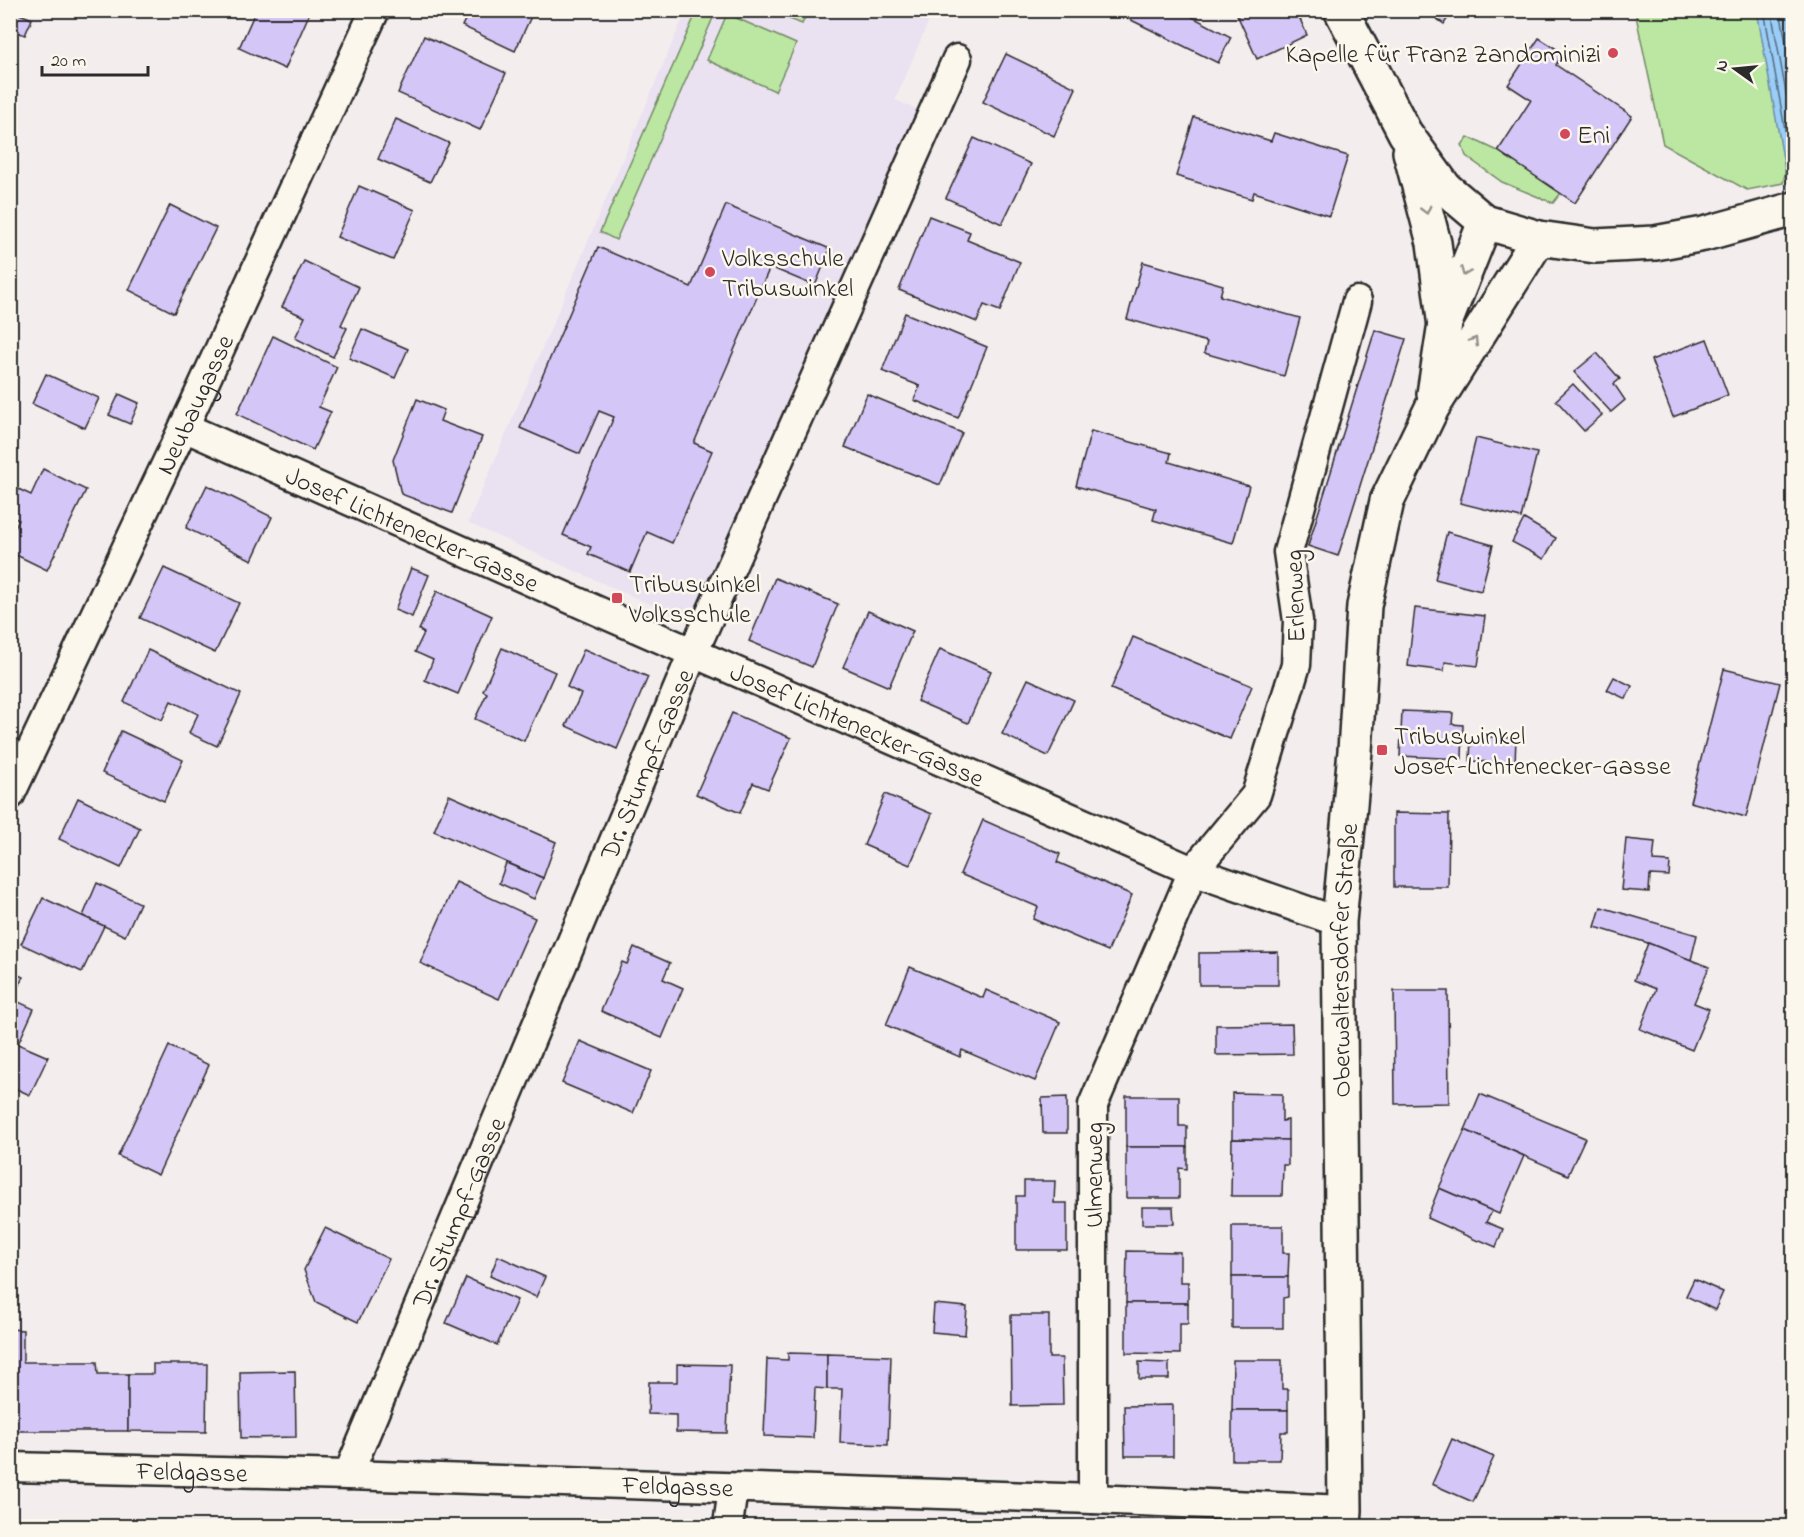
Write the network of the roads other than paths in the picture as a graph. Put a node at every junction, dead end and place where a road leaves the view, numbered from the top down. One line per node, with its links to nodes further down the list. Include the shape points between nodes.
1 (375, 10): 11 (street, Neubaugasse)
2 (1341, 10): 4 (street)
3 (957, 59): 12 (street, Dr. Stumpf-Gasse)
4 (1406, 133): 6 (street, via 1445,188); 9 (street, one-way to 9, via 1434,243)
5 (1794, 209): 7 (street, via 1655,243 1595,246)
6 (1485, 222): 7 (street); 9 (street, one-way to 9)
7 (1539, 238): 10 (street, one-way to 7)
8 (1357, 301): 14 (street, Erlenweg, via 1288,552 1298,621 1296,665 1256,795)
9 (1445, 323): 10 (street)
10 (1432, 408): 15 (street, Oberwaltersdorfer Straße, via 1387,501 1364,606)
11 (184, 427): 12 (street, Josef Lichtenecker-Gasse); 13 (street, Neubaugasse)
12 (693, 653): 14 (street, Josef Lichtenecker-Gasse); 17 (street, Dr. Stumpf-Gasse)
13 (10, 795)
14 (1193, 871): 15 (street, Josef Lichtenecker-Gasse); 19 (street, Ulmenweg, via 1093,1105)
15 (1339, 922): 20 (street, Oberwaltersdorfer Straße)
16 (10, 1467): 17 (street, Feldgasse)
17 (348, 1475): 18 (street, Feldgasse)
18 (733, 1488): 19 (street, Feldgasse); 21 (street)
19 (1093, 1499): 20 (street, Feldgasse)
20 (1344, 1518)
21 (728, 1527)

